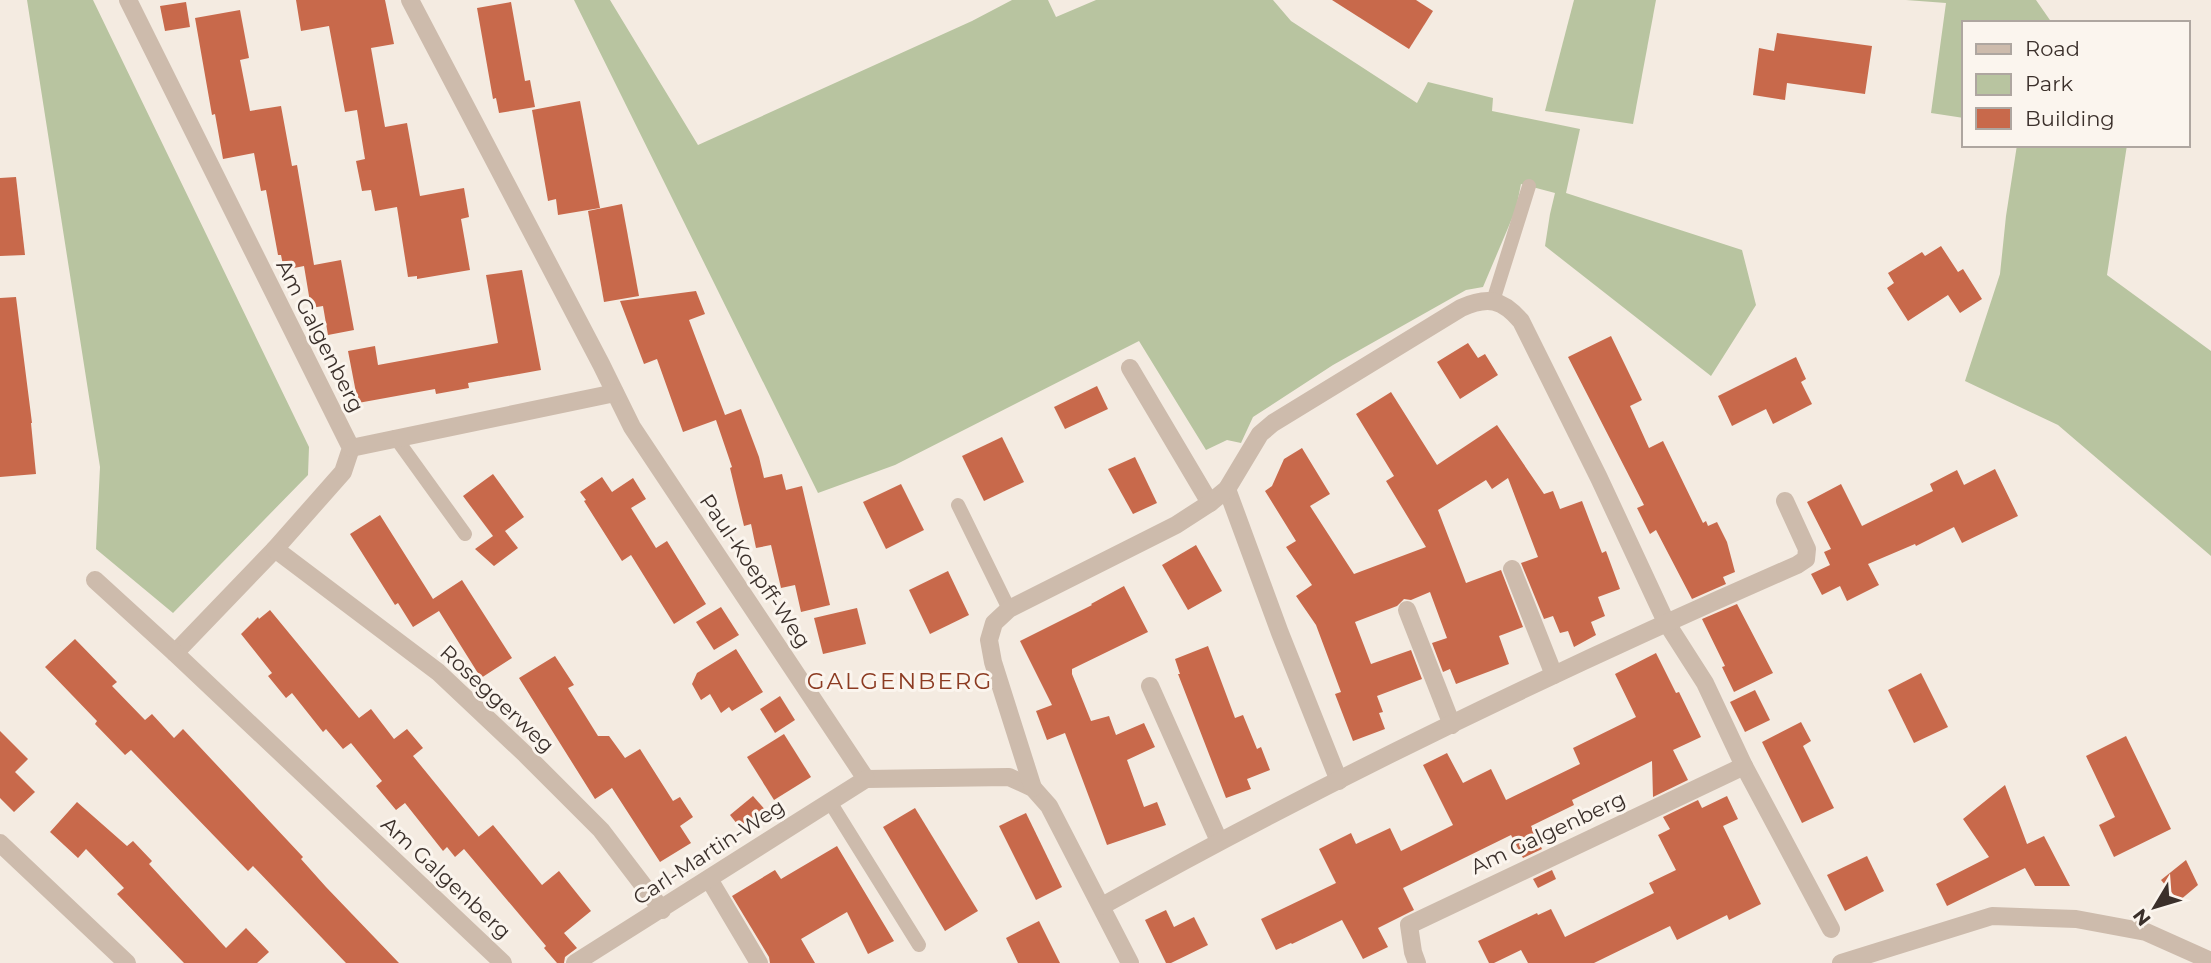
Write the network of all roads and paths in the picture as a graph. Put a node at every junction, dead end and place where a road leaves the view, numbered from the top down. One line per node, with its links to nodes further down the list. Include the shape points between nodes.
1 (128, 0): 8 (street, Am Galgenberg)
2 (410, 0): 6 (street, Paul-Koepff-Weg)
3 (1529, 186): 4 (lane)
4 (1493, 301): 9 (street, via 1476,301 1461,308 1273,423 1260,434); 19 (street, via 1509,308 1521,321)
5 (1130, 368): 11 (street)
6 (615, 393): 7 (street); 25 (street, Paul-Koepff-Weg, via 639,440)
7 (395, 438): 8 (street); 13 (lane)
8 (351, 448): 14 (street, via 343,472)
9 (1227, 489): 11 (street); 26 (street)
10 (1785, 501): 19 (street, via 1807,549 1806,559)
11 (1210, 503): 17 (street, via 1176,525)
12 (958, 505): 17 (lane)
13 (465, 534)
14 (275, 549): 20 (street); 33 (street, Roseggerweg, via 438,672 601,830)
15 (1512, 569): 21 (street)
16 (95, 580): 20 (street, Am Galgenberg)
17 (1009, 609): 27 (street, via 994,623 989,640)
18 (1407, 610): 23 (street)
19 (1666, 622): 21 (street); 24 (street, via 1704,683)
20 (175, 653): 38 (street, Am Galgenberg)
21 (1555, 675): 23 (street)
22 (1150, 686): 29 (street)
23 (1452, 725): 26 (street)
24 (1744, 766): 34 (street); 42 (street, Am Galgenberg, via 1409,925)
25 (866, 779): 27 (street, via 1009,777); 28 (street, Carl-Martin-Weg)
26 (1339, 781): 29 (street)
27 (1033, 788): 32 (street, via 1049,806)
28 (830, 802): 31 (street, Carl-Martin-Weg); 35 (lane)
29 (1219, 841): 32 (street)
30 (0, 843): 37 (street)
31 (709, 879): 33 (street, Carl-Martin-Weg); 40 (street)
32 (1102, 906): 41 (street)
33 (662, 910): 39 (street, Carl-Martin-Weg)
34 (1831, 929)
35 (919, 945)
36 (2211, 961): 43 (street, via 2147,932 2076,919 1992,916)
37 (127, 963)
38 (503, 963)
39 (575, 963)
40 (759, 963)
41 (1130, 963)
42 (1417, 963)
43 (1842, 963)

